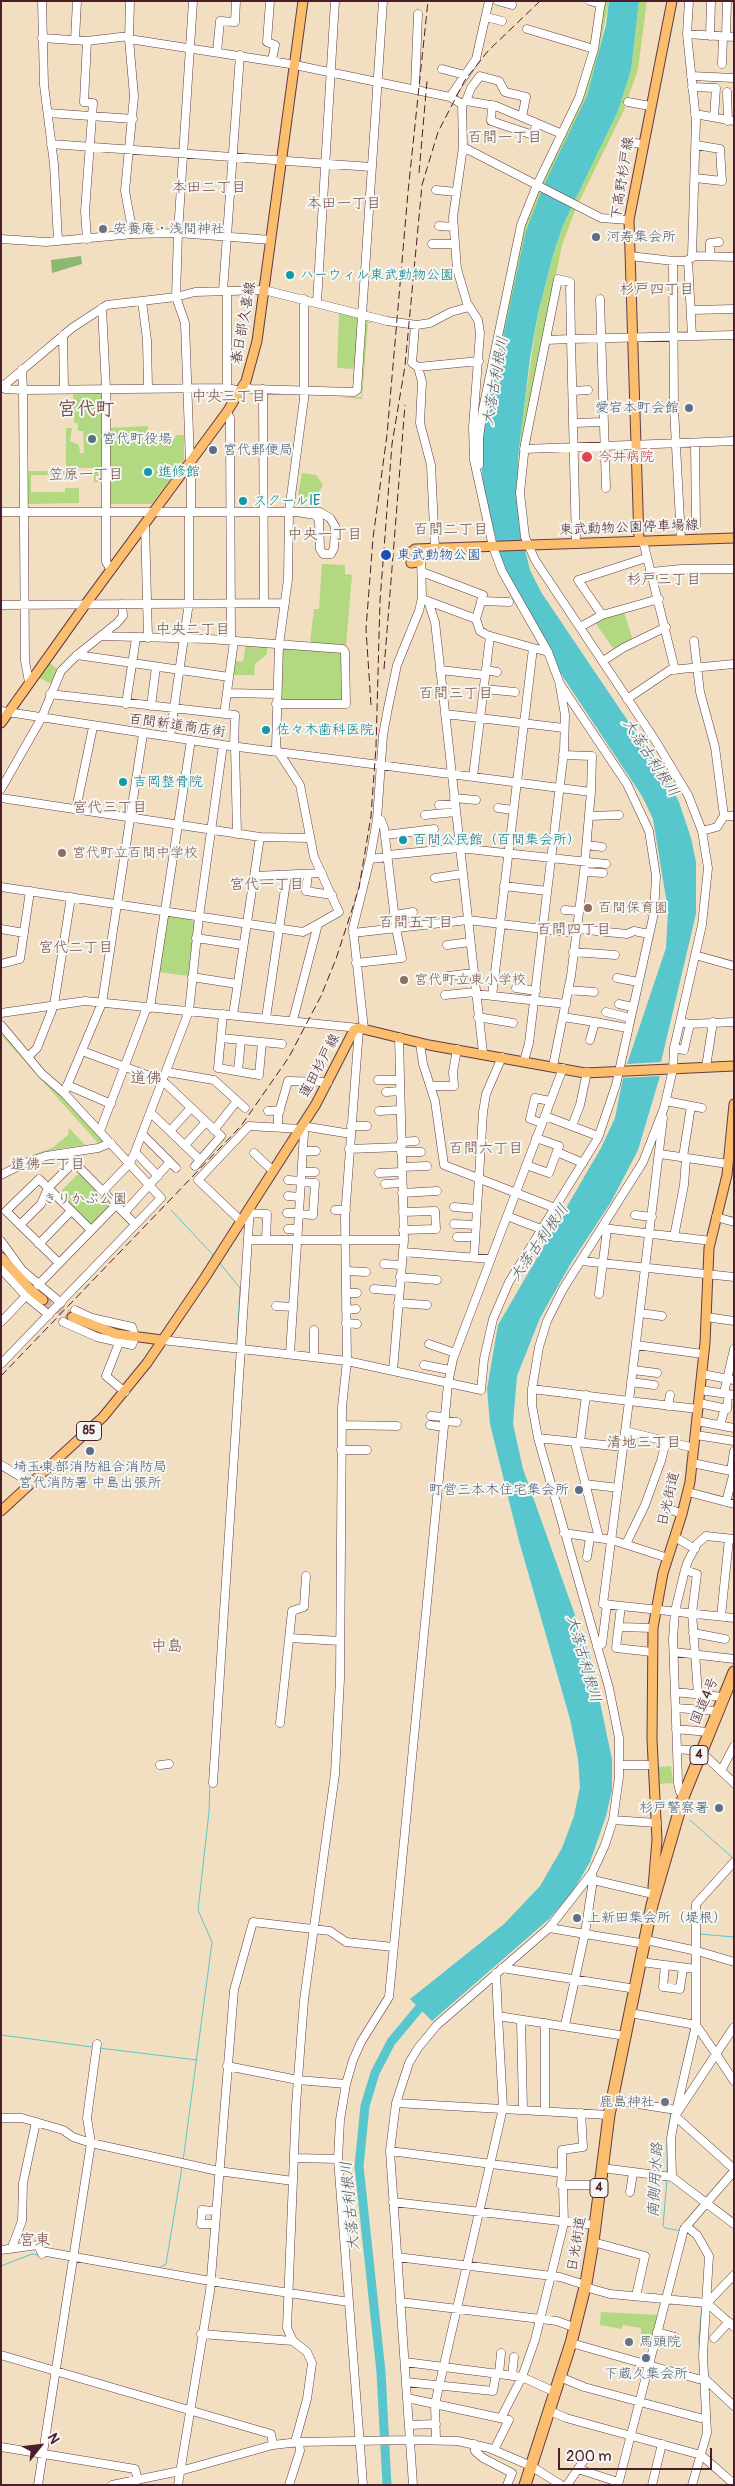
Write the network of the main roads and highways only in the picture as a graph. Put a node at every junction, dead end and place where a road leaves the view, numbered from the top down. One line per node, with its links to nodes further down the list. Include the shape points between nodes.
1 (303, 1): 6 (main road, 春日部久喜線, via 255,352 242,388 228,412)
2 (672, 1): 4 (main road, 下高野杉戸線, via 629,220)
3 (734, 538): 4 (main road, 東武動物公園停車場線)
4 (641, 541): 5 (main road, 東武動物公園停車場線, via 435,549)
5 (421, 562)
6 (4, 712): 7 (main road, 春日部久喜線)
7 (1, 723)
8 (734, 1066): 14 (main road, 蓮田杉戸線, via 587,1072 354,1030 301,1128)
9 (734, 1104): 10 (main road, 日光街道, via 728,1164)
10 (730, 1175): 17 (main road, 日光街道, via 711,1241 704,1354 688,1492 655,1609 652,1652)
11 (1, 1257): 12 (main road)
12 (43, 1300)
13 (73, 1313): 14 (main road, via 116,1334)
14 (162, 1340): 15 (main road, 85, via 125,1392 86,1434)
15 (1, 1511)
16 (734, 1672): 18 (highway, 国道4号 / 4, via 700,1752)
17 (657, 1840): 18 (main road); 19 (main road); 20 (main road, 日光街道)
18 (670, 1840): 19 (highway, 国道4号 / 4)
19 (665, 1855): 20 (highway, 日光街道 / 4)
20 (652, 1899): 21 (highway, 日光街道 / 4, via 646,1942 609,2115 585,2287 576,2328)
21 (525, 2485)

